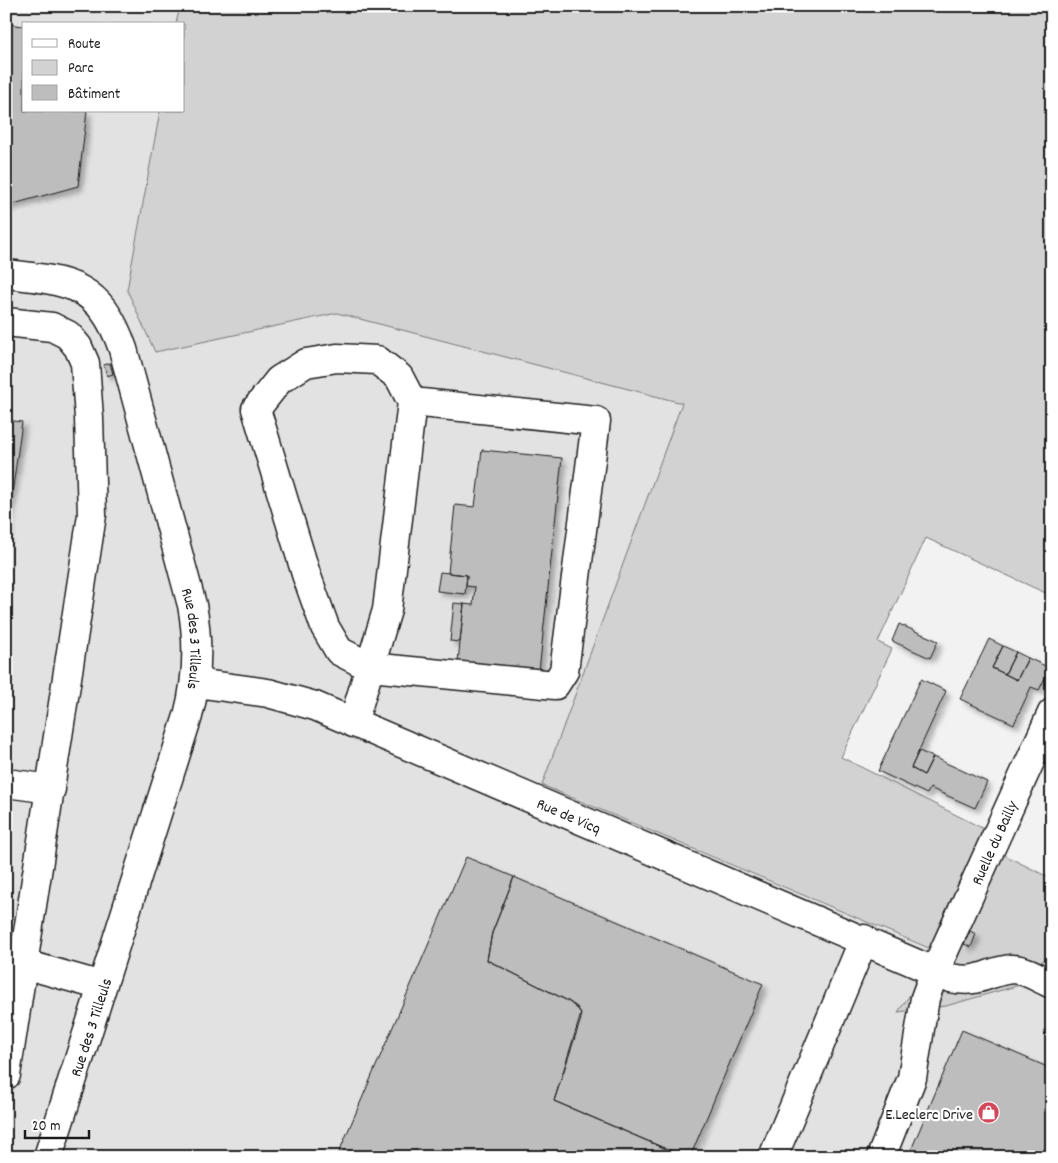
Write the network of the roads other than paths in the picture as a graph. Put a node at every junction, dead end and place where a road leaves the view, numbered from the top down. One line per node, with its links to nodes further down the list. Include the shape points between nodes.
1 (6, 274): 5 (street, Rue des 3 Tilleuls, via 51,279 78,288 99,303 113,324 124,349 192,605 197,646)
2 (6, 322): 9 (street, via 52,326 68,335 85,362 92,515)
3 (412, 402): 4 (street, via 387,610); 4 (street, via 399,377 377,360 337,358 306,363 279,380 256,409 325,627 339,651); 4 (street, via 596,422 564,671 555,685)
4 (370, 667): 7 (street)
5 (196, 683): 7 (street, Rue de Vicq, via 282,696); 14 (street, Rue des 3 Tilleuls, via 180,744)
6 (1052, 713): 12 (street, Ruelle du Bailly)
7 (353, 723): 10 (street, Rue de Vicq)
8 (6, 783): 9 (street)
9 (52, 789): 11 (street)
10 (864, 939): 12 (street, Rue de Vicq); 17 (street)
11 (24, 964): 14 (street); 15 (street)
12 (935, 972): 13 (street, Rue de Vicq, via 950,978 972,980 1012,969); 18 (street, Ruelle du Bailly, via 925,998 912,1078)
13 (1052, 984)
14 (102, 986): 16 (street, Rue des 3 Tilleuls)
15 (6, 1075)
16 (48, 1157)
17 (773, 1157)
18 (882, 1157)

